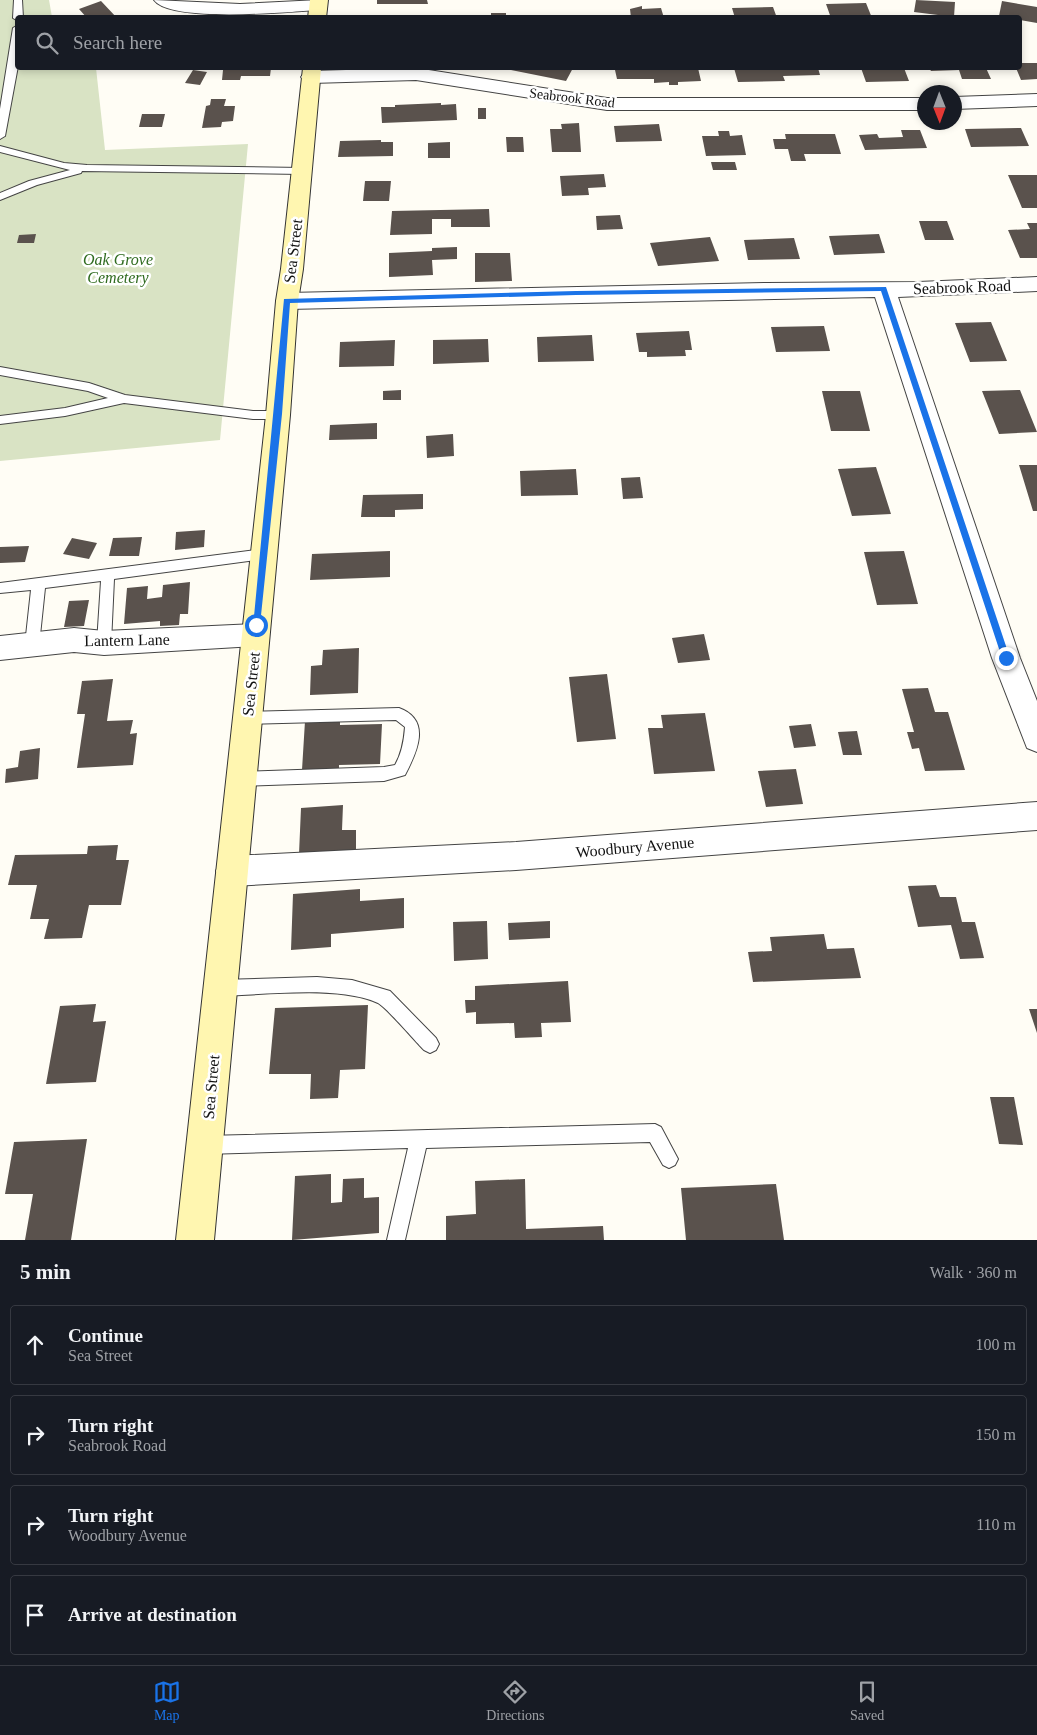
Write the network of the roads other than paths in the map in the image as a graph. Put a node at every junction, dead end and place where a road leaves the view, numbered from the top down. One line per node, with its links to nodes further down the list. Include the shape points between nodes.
1 (18, 0): 4 (lane)
2 (163, 0): 3 (street, via 209,8)
3 (318, 8)
4 (18, 15)
5 (15, 54): 10 (lane)
6 (312, 72): 9 (street, Seabrook Road, via 416,74 606,104); 13 (street, Sea Street)
7 (1037, 100): 8 (street)
8 (962, 103)
9 (917, 104)
10 (0, 136)
11 (0, 149): 12 (lane, via 64,166)
12 (87, 168): 13 (lane); 14 (lane, via 33,183)
13 (302, 171): 17 (street, Sea Street)
14 (0, 197)
15 (1037, 284): 16 (street, Seabrook Road)
16 (884, 289): 17 (street, Seabrook Road); 31 (street, via 1006,658)
17 (287, 301): 20 (street, Sea Street)
18 (0, 371): 19 (lane, via 89,387)
19 (124, 399): 20 (lane, via 253,415); 21 (lane, via 65,412)
20 (278, 414): 22 (street, Sea Street)
21 (0, 420)
22 (263, 554): 23 (lane); 26 (street, Sea Street)
23 (108, 576): 24 (lane); 27 (lane)
24 (39, 583): 25 (lane); 28 (lane)
25 (0, 588)
26 (255, 635): 27 (street, Lantern Lane); 30 (street, Sea Street)
27 (104, 643): 28 (street, Lantern Lane, via 74,640)
28 (32, 645): 29 (street, Lantern Lane)
29 (0, 648)
30 (247, 718): 32 (street, Sea Street); 32 (lane, via 399,714 412,724 412,740 400,770 384,774)
31 (1037, 739)
32 (241, 779): 34 (street, Sea Street)
33 (1037, 816): 34 (street, Woodbury Avenue, via 516,856)
34 (232, 871): 35 (street, Sea Street)
35 (219, 988): 36 (lane, via 317,985 352,988 384,997); 38 (street, Sea Street)
36 (430, 1044)
37 (419, 1139): 38 (lane); 39 (lane, via 655,1133); 41 (lane)
38 (205, 1145): 40 (street, Sea Street)
39 (669, 1159)
40 (195, 1240)
41 (396, 1240)

